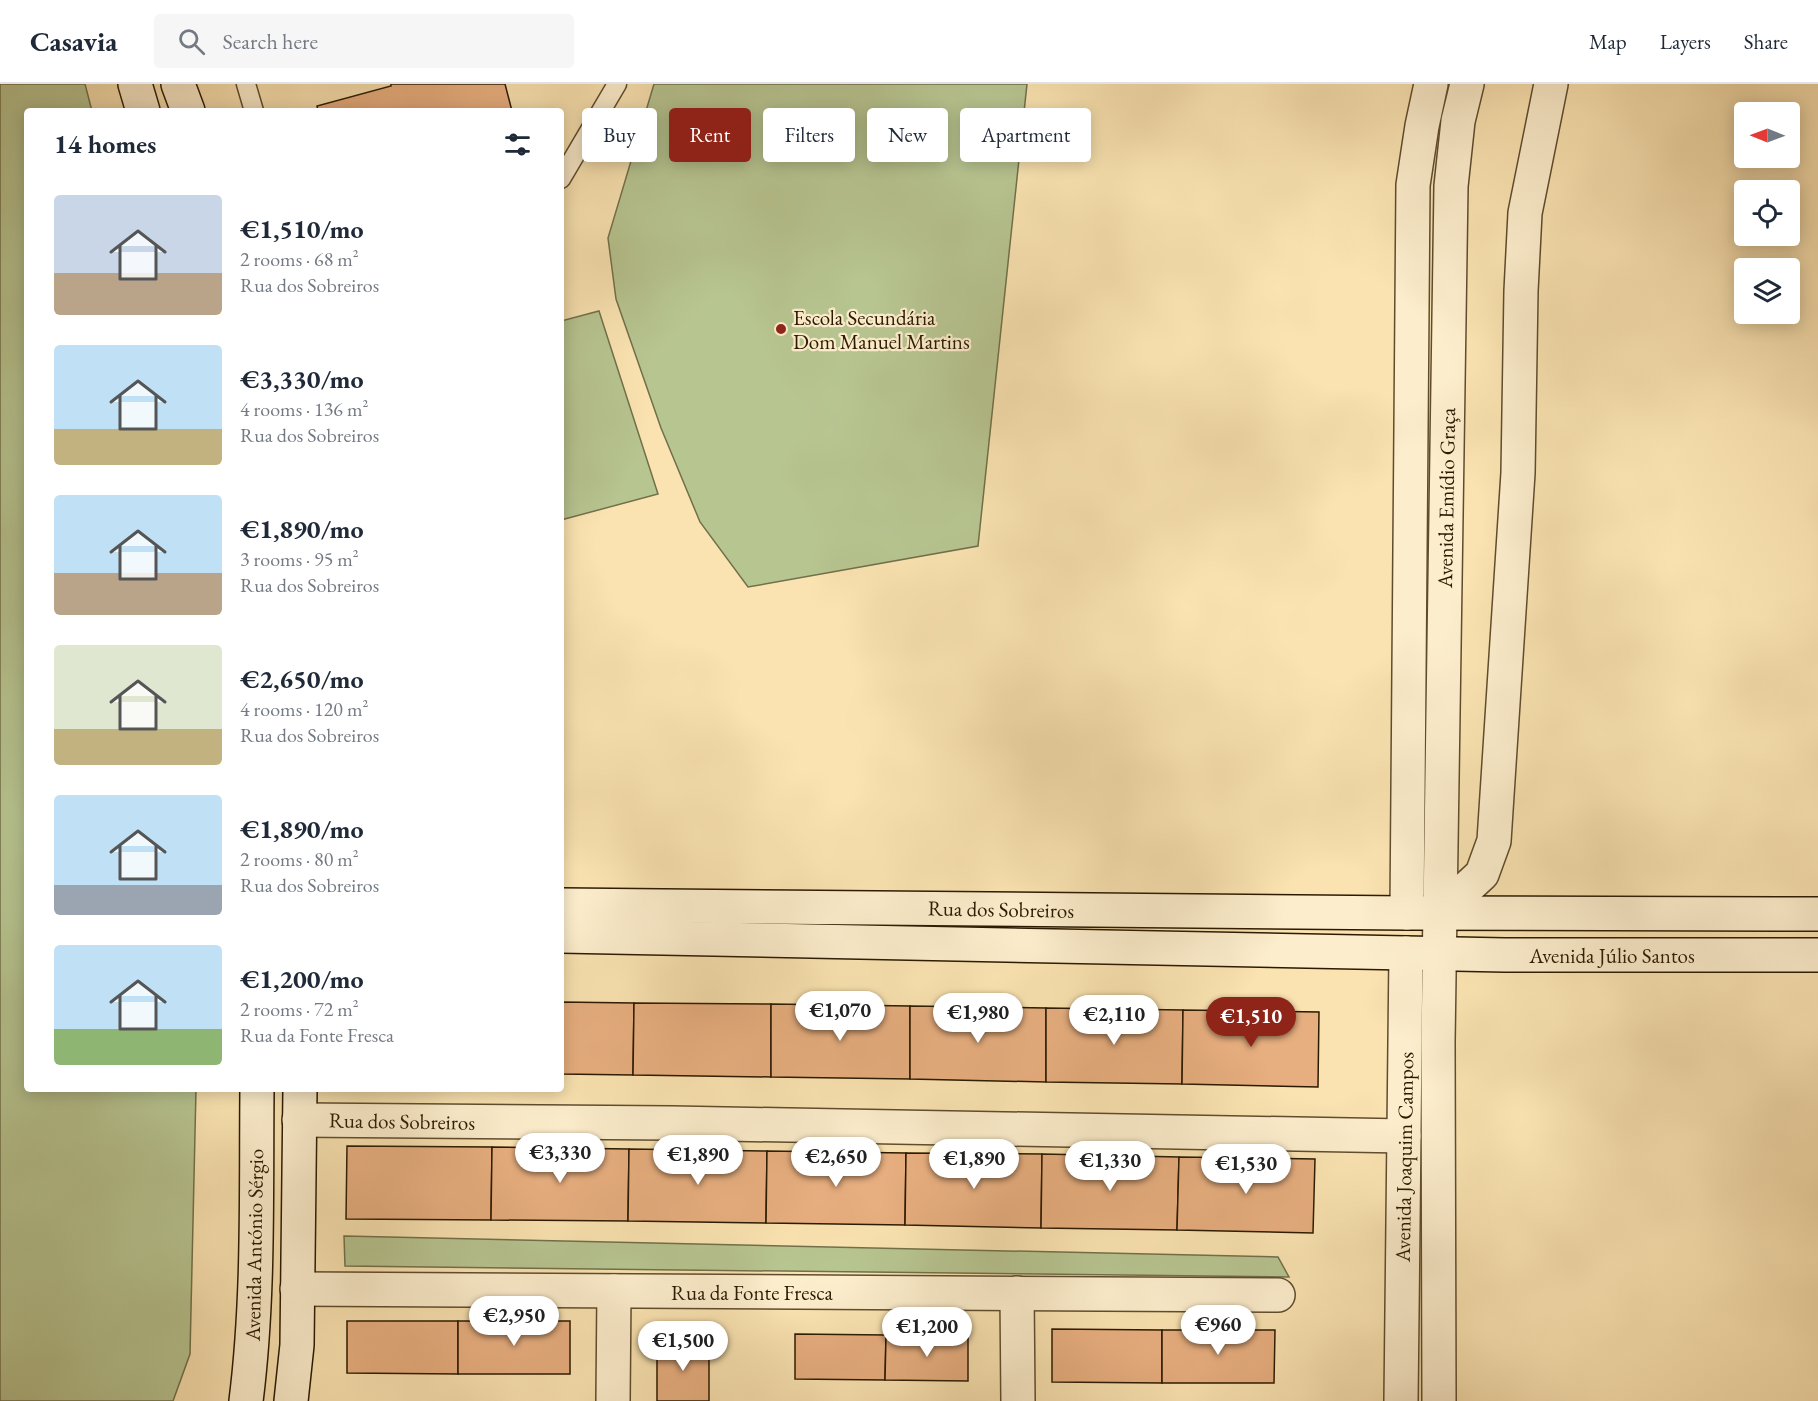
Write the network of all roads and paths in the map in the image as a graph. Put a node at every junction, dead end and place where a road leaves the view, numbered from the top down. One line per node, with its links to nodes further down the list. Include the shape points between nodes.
1 (135, 84): 8 (street)
2 (178, 84): 9 (street)
3 (246, 84): 10 (lane)
4 (617, 84): 11 (lane)
5 (1431, 84): 13 (street, Avenida Emídio Graça, via 1413,185)
6 (1467, 84): 14 (street, Avenida Emídio Graça, via 1458,121 1451,186)
7 (1551, 84): 14 (street, via 1525,213 1518,473 1494,841 1482,874)
8 (142, 108)
9 (187, 108)
10 (253, 108)
11 (564, 174)
12 (564, 905): 13 (street, Rua dos Sobreiros)
13 (1407, 913): 14 (street, Rua dos Sobreiros); 17 (street, Avenida Joaquim Campos)
14 (1440, 914): 15 (street, Avenida Júlio Santos); 18 (street, Avenida Joaquim Campos)
15 (1818, 914)
16 (564, 936): 17 (street, Rua dos Sobreiros)
17 (1406, 953): 18 (street, Avenida Júlio Santos); 22 (street, Avenida Joaquim Campos)
18 (1439, 954): 19 (street, Avenida Júlio Santos); 32 (street, Avenida Joaquim Campos)
19 (1818, 955)
20 (257, 1092): 27 (street, Avenida António Sérgio, via 255,1290)
21 (299, 1104): 22 (street, Rua dos Sobreiros, via 672,1123); 23 (street, Avenida António Sérgio)
22 (1404, 1136): 31 (street, Avenida Joaquim Campos)
23 (297, 1289): 24 (street, Rua da Fonte Fresca); 28 (street, Avenida António Sérgio)
24 (614, 1290): 25 (street, Rua da Fonte Fresca); 29 (street)
25 (1017, 1293): 26 (street, Rua da Fonte Fresca); 30 (street)
26 (1278, 1295)
27 (246, 1401)
28 (291, 1401)
29 (613, 1401)
30 (1018, 1401)
31 (1401, 1401)
32 (1439, 1401)

